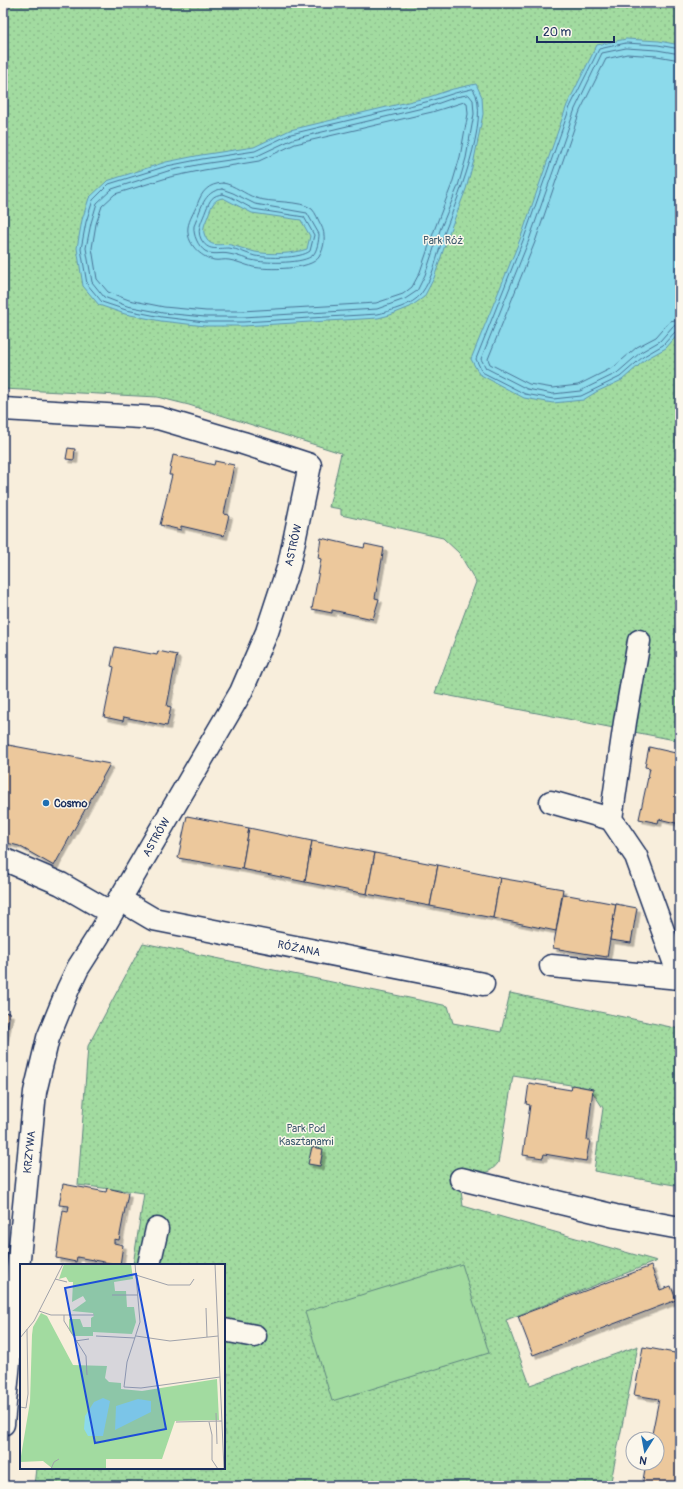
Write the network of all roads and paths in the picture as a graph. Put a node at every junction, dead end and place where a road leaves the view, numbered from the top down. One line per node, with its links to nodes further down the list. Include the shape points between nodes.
1 (3, 409): 6 (street, ASTRÓW, via 158,418 310,465 289,565 262,645 241,692)
2 (639, 640): 4 (street)
3 (551, 802): 4 (street)
4 (611, 819): 8 (street, via 636,856)
5 (3, 859): 6 (street, RÓŻANA)
6 (115, 906): 9 (street, RÓŻANA, via 153,919); 13 (street, KRZYWA, via 78,968 48,1038 35,1092)
7 (551, 966): 8 (street)
8 (680, 978)
9 (483, 984)
10 (461, 1179): 11 (street, via 614,1216)
11 (680, 1228)
12 (157, 1229): 14 (street)
13 (20, 1264)
14 (149, 1264)
15 (20, 1266): 16 (street, KRZYWA)
16 (18, 1289): 19 (street, KRZYWA)
17 (225, 1330): 18 (street)
18 (255, 1336)
19 (3, 1424)

